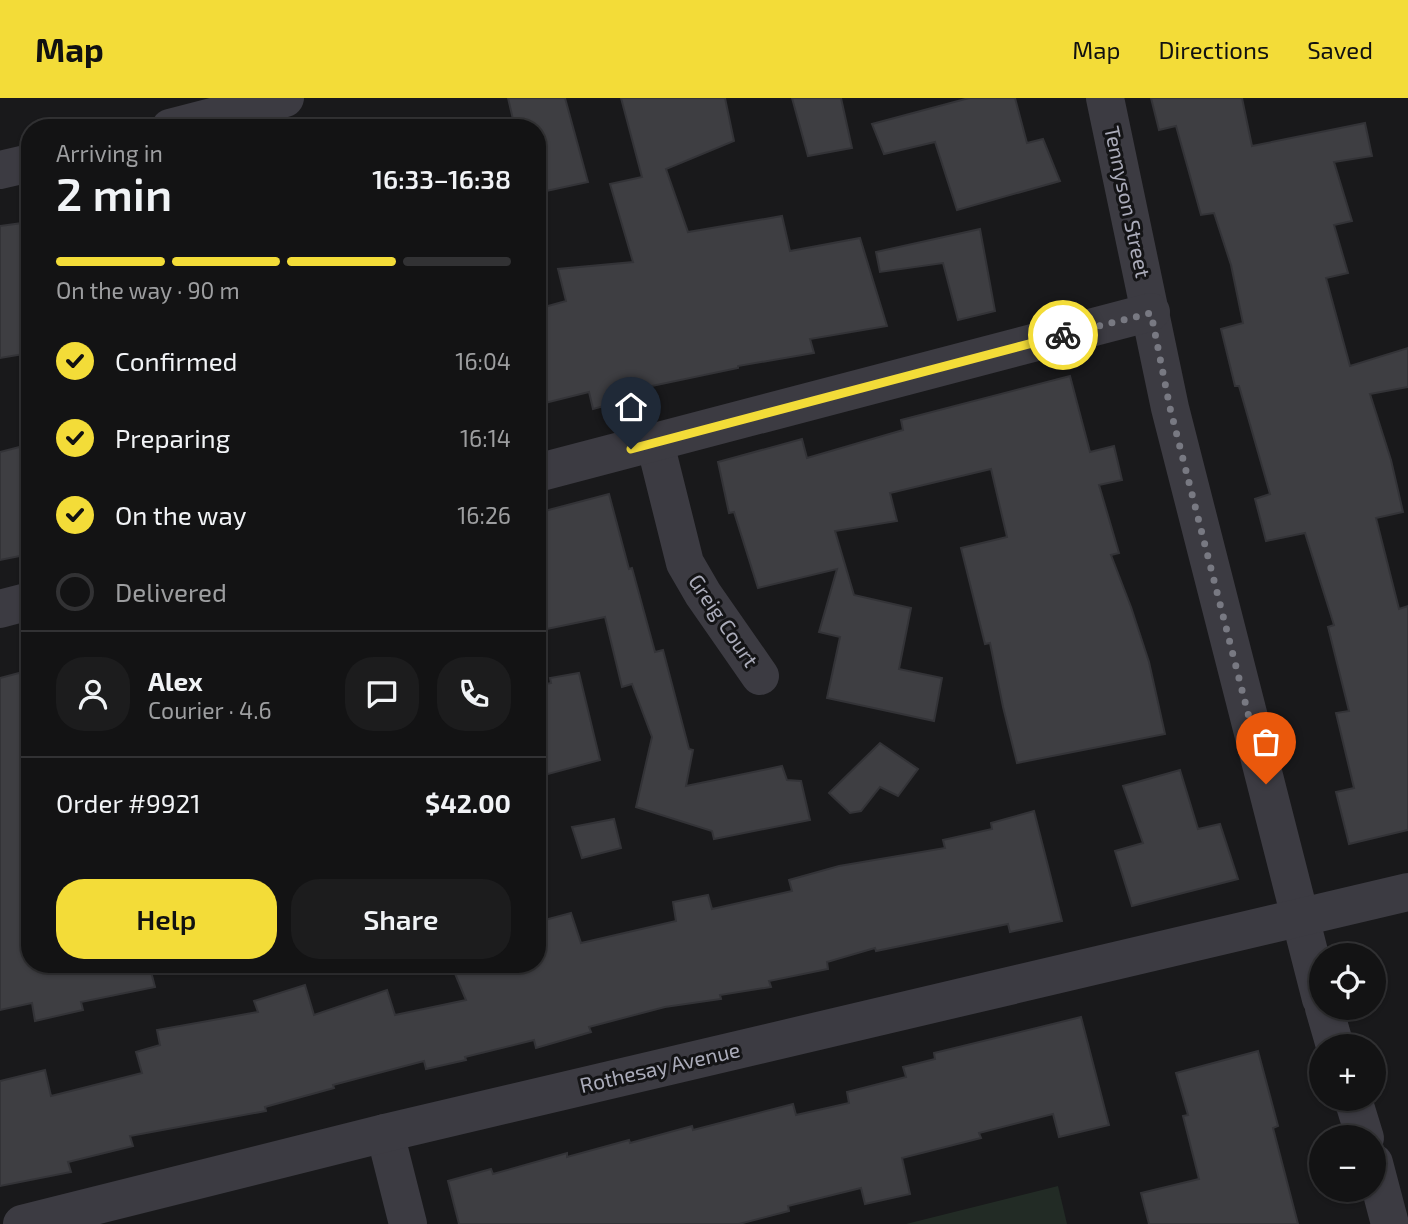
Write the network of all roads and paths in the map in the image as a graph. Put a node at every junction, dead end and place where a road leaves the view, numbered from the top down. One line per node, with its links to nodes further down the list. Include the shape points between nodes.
1 (285, 98): 3 (street)
2 (1105, 98): 6 (street, Tennyson Street)
3 (204, 119)
4 (21, 165): 5 (street)
5 (0, 170)
6 (1151, 313): 7 (street); 13 (street, Tennyson Street, via 1170,408)
7 (655, 443): 8 (street); 11 (street, Greig Court, via 685,563)
8 (546, 471)
9 (21, 603): 10 (street)
10 (0, 609)
11 (760, 676)
12 (1408, 892): 13 (street, Rothesay Avenue)
13 (1301, 919): 14 (street, Tennyson Street); 15 (street, Rothesay Avenue)
14 (1309, 951)
15 (385, 1133): 17 (street, Rothesay Avenue); 18 (street)
16 (1384, 1202): 19 (street)
17 (22, 1224)
18 (408, 1224)
19 (1390, 1224)

